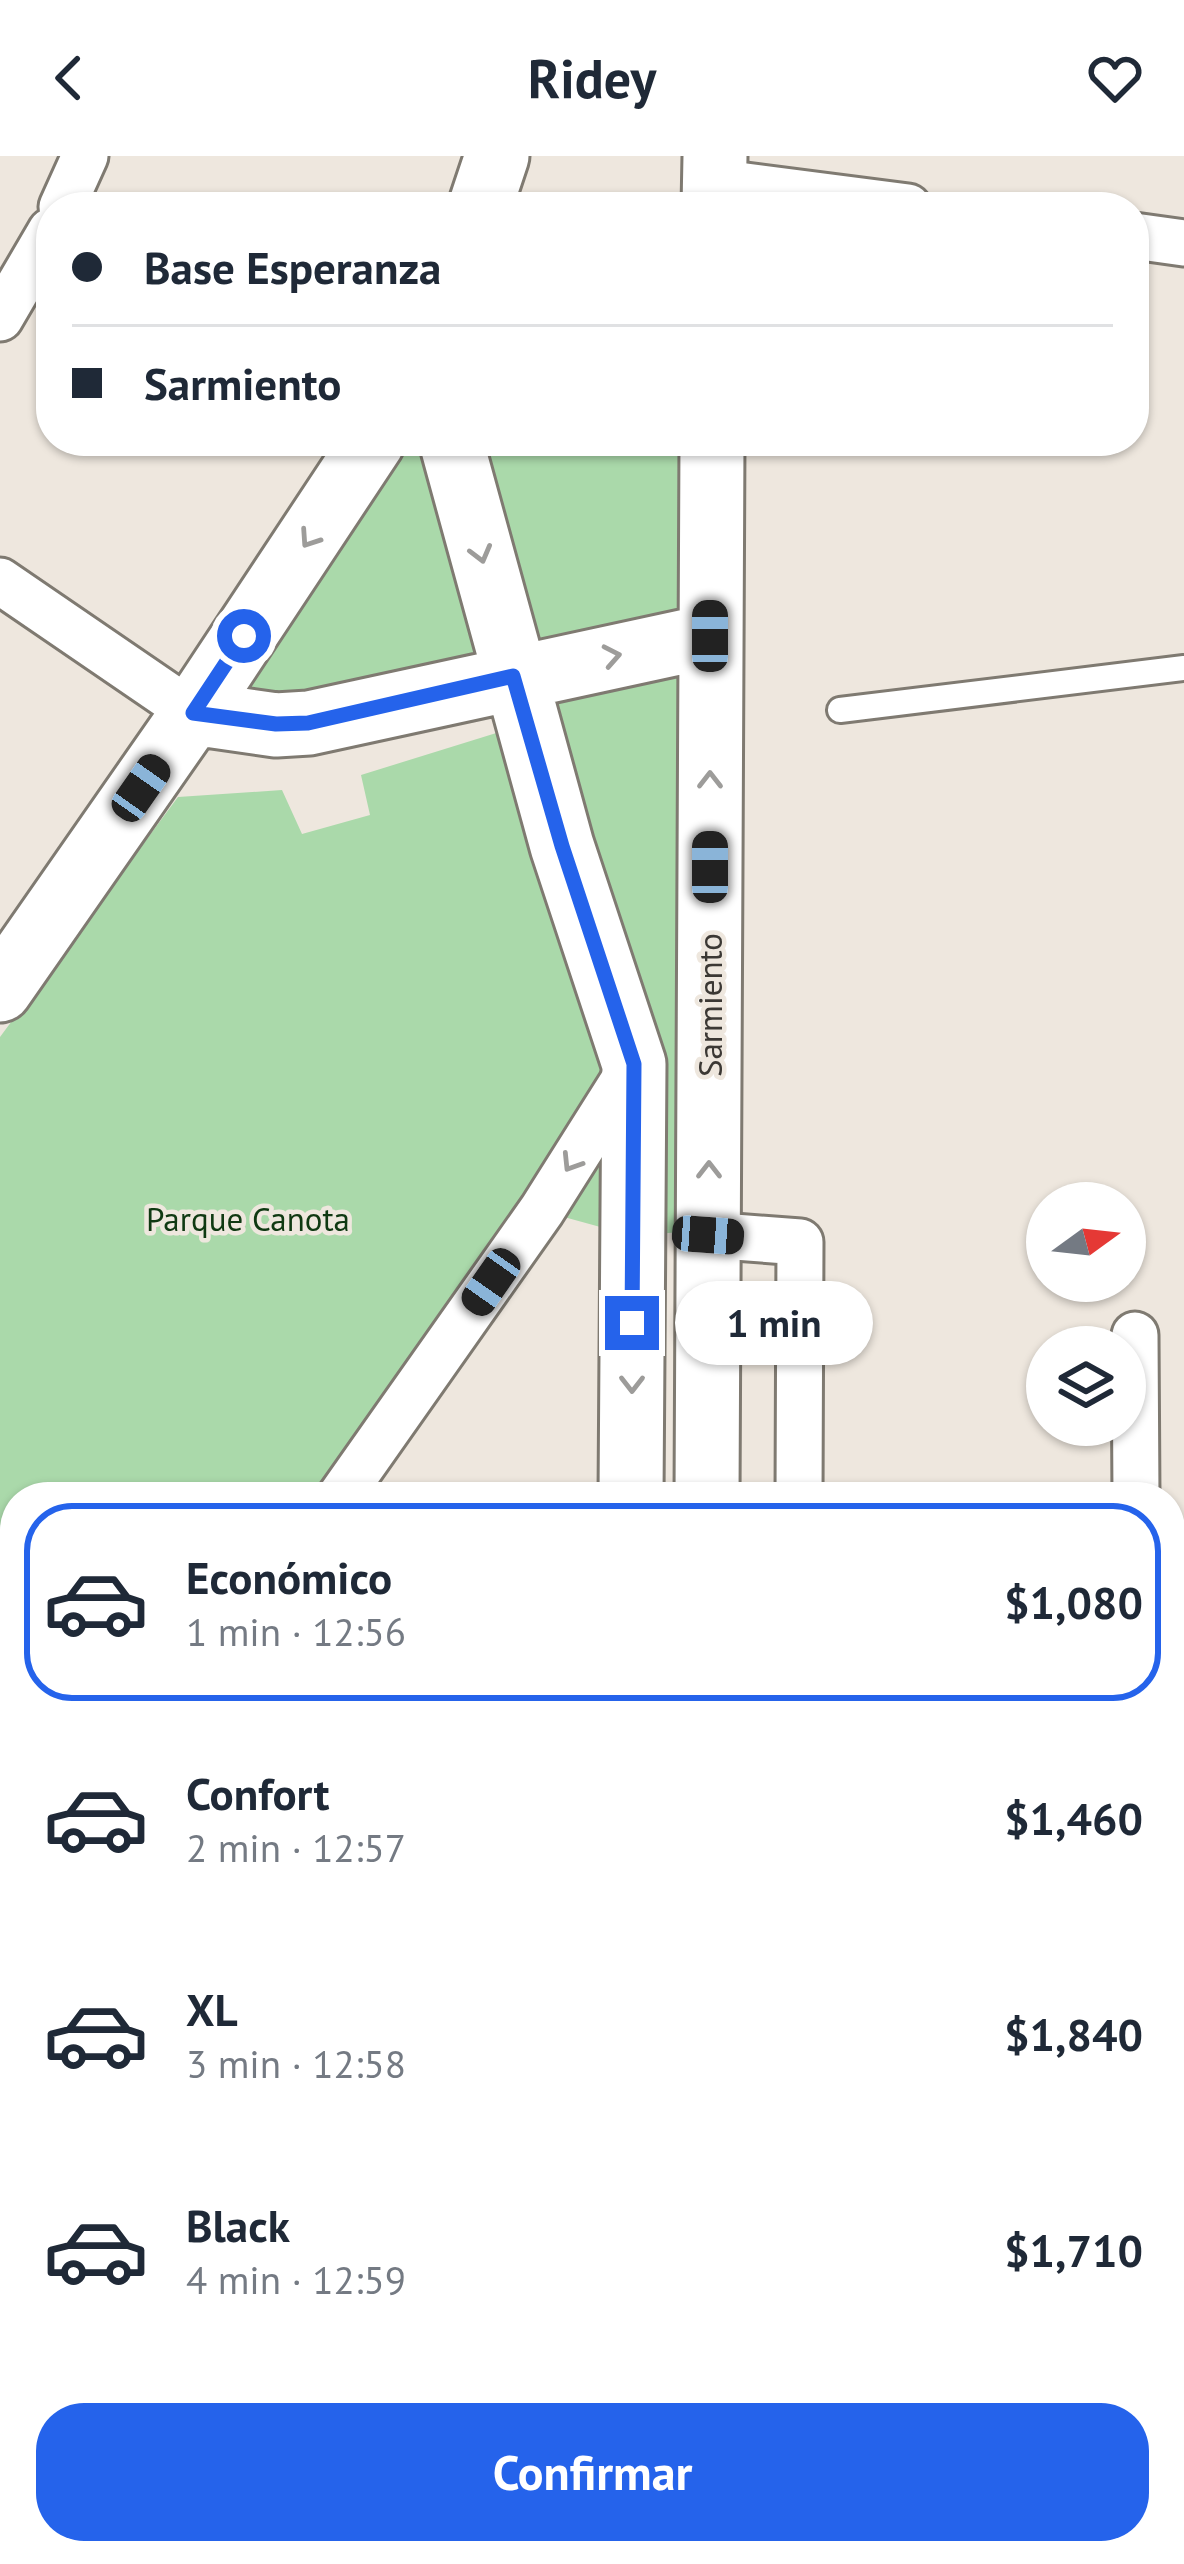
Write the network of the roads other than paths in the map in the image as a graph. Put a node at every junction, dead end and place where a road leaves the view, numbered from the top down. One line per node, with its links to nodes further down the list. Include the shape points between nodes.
1 (85, 156): 4 (street)
2 (497, 156): 5 (main road)
3 (715, 182): 6 (street)
4 (69, 192)
5 (485, 192)
6 (792, 192)
7 (1149, 238): 8 (street)
8 (1184, 243)
9 (36, 257): 10 (street)
10 (0, 319)
11 (364, 456): 19 (main road, one-way to 19)
12 (455, 456): 17 (main road, one-way to 17)
13 (712, 456): 15 (main road, Sarmiento)
14 (0, 580): 19 (street)
15 (710, 636): 17 (main road, one-way to 15); 22 (main road, Sarmiento, one-way to 15)
16 (1184, 668): 18 (lane)
17 (513, 676): 19 (main road, via 308,723); 21 (main road)
18 (840, 710)
19 (193, 713): 20 (main road)
20 (0, 990)
21 (634, 1064): 24 (street, one-way to 24); 25 (main road, one-way to 25)
22 (708, 1235): 26 (main road, Sarmiento); 27 (street, via 800,1241)
23 (1136, 1446): 28 (street)
24 (351, 1482)
25 (631, 1482)
26 (707, 1482)
27 (799, 1482)
28 (1136, 1482)

